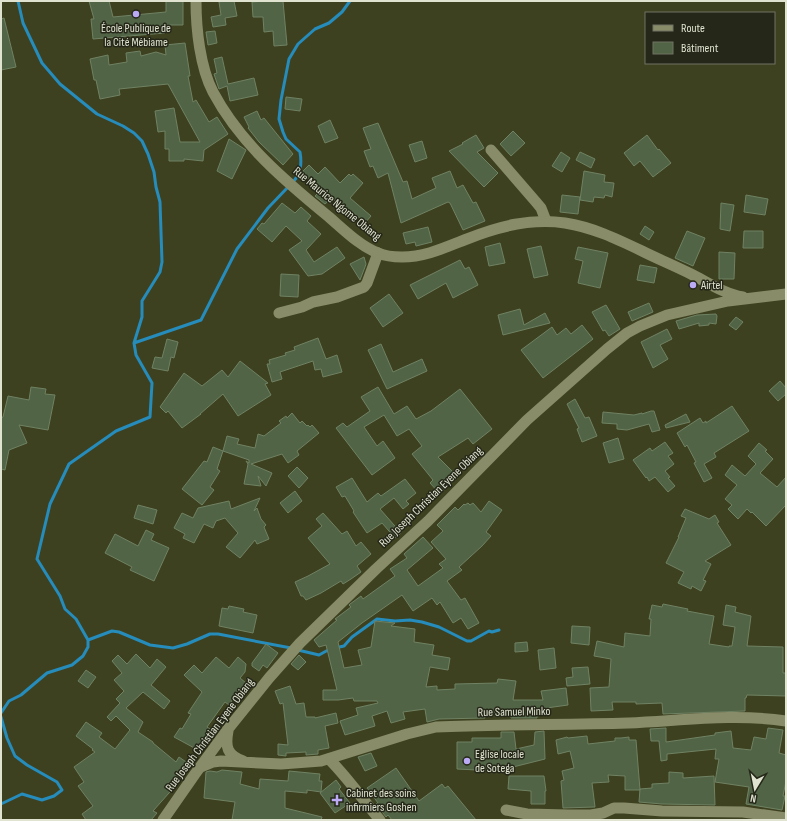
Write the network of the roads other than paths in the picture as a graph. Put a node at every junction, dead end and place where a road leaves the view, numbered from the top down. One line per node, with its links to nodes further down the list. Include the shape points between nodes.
1 (196, 1): 4 (street, Rue Maurice Ngome Obiang, via 200,49 212,90 235,126 267,164 296,190 351,236)
2 (490, 150): 3 (street, via 541,208)
3 (546, 222): 4 (street, Rue Maurice Ngome Obiang, via 500,226 428,254 402,257); 5 (street, Rue Maurice Ngome Obiang, via 565,223 604,233)
4 (378, 253): 9 (street, via 364,287)
5 (704, 280): 7 (street, Rue Maurice Ngome Obiang, via 723,291); 8 (street, via 711,290 710,295 707,301)
6 (786, 294): 7 (street, Rue Joseph Christian Eyene Obiang)
7 (747, 298): 8 (street, Rue Joseph Christian Eyene Obiang)
8 (697, 308): 11 (street, Rue Joseph Christian Eyene Obiang, via 652,320 627,333 527,420 428,521 300,643)
9 (279, 313)
10 (786, 721): 12 (street, Rue Samuel Minko, via 716,718 436,727)
11 (228, 730): 13 (street, via 227,748 232,755); 14 (street, Rue Joseph Christian Eyene Obiang)
12 (329, 759): 13 (street, Rue Samuel Minko, via 294,764); 18 (street)
13 (248, 763): 14 (street, Rue Samuel Minko, via 221,761)
14 (200, 767): 17 (street, Rue Joseph Christian Eyene Obiang)
15 (506, 810): 16 (street, via 568,816 591,815 614,808 624,808 743,812)
16 (786, 818)
17 (163, 820)
18 (380, 820)

